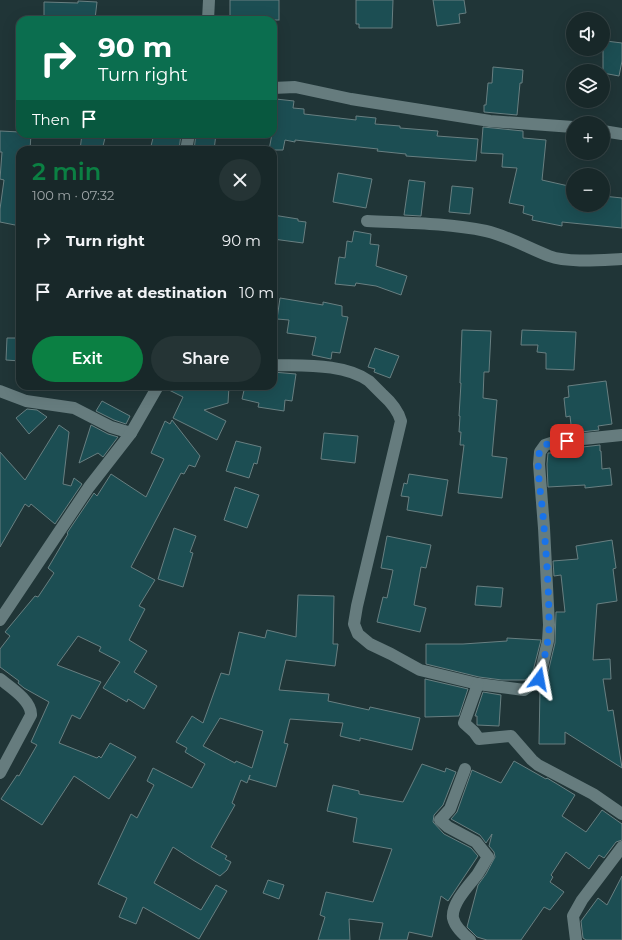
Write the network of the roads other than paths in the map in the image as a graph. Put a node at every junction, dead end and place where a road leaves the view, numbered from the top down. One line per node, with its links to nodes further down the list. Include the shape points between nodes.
1 (209, 0): 2 (street)
2 (208, 16)
3 (277, 88): 4 (street, via 295,87 351,99 490,121)
4 (566, 126)
5 (610, 132): 6 (street)
6 (622, 134)
7 (367, 221): 8 (street, via 460,226 488,231 550,257)
8 (622, 259)
9 (277, 365): 16 (street, via 348,371 368,381 398,412 401,421 354,624 358,634 370,644 420,670)
10 (0, 390): 12 (street, via 26,401 74,408 111,427)
11 (156, 390): 12 (street)
12 (131, 433): 14 (street, via 89,487)
13 (622, 435): 16 (street, via 554,442 545,445 540,452 549,625 539,679 524,690)
14 (0, 620)
15 (0, 679): 18 (street, via 32,709)
16 (478, 684): 19 (street, via 464,723 479,739 511,736 538,765 593,794)
17 (465, 770): 21 (street, via 450,809 440,820 476,842 488,856 454,909 455,924)
18 (0, 773)
19 (622, 814)
20 (622, 847): 22 (street, via 572,916)
21 (470, 940)
22 (576, 940)

